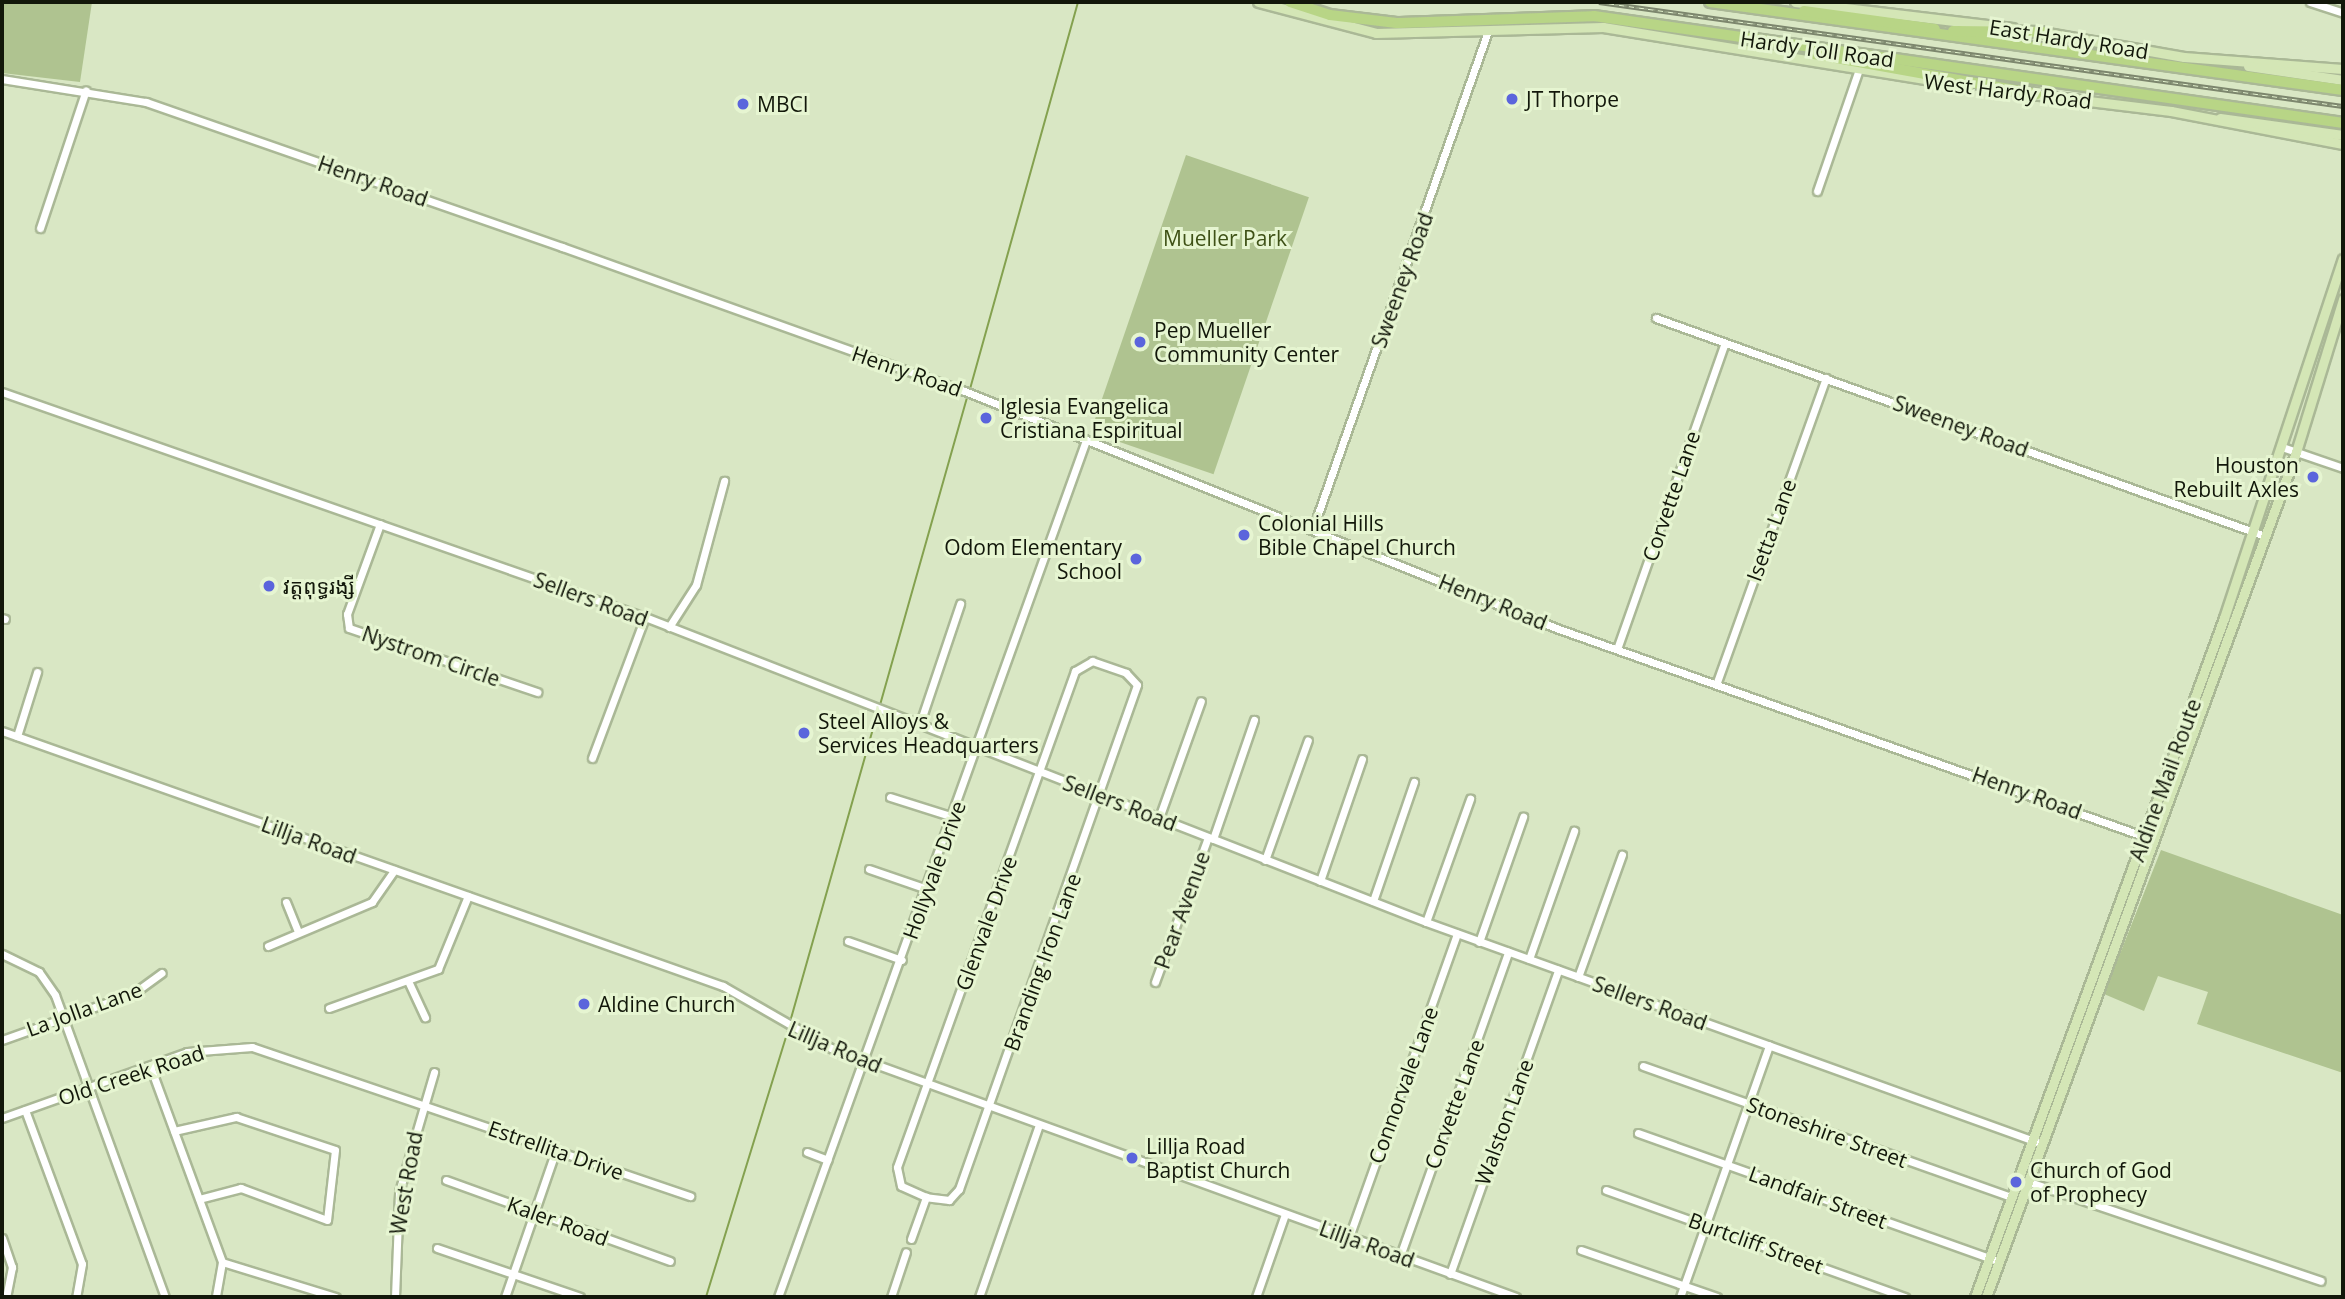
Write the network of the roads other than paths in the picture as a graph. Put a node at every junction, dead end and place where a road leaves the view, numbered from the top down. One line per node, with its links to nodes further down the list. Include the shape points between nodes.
1 (1258, 2): 8 (main road, West Hardy Road, via 1376,33)
2 (1290, 2): 10 (highway, Hardy Toll Road, via 1330,15 1423,24 1570,14)
3 (1710, 2): 17 (highway, Hardy Toll Road)
4 (1720, 2): 9 (highway, via 1962,32)
5 (1794, 2): 9 (main road, East Hardy Road)
6 (2310, 2): 7 (street)
7 (2343, 13)
8 (1488, 31): 13 (main road, West Hardy Road, via 1603,27); 39 (street, Sweeney Road)
9 (2043, 32): 11 (main road, East Hardy Road)
10 (1787, 45): 18 (highway, via 1831,60); 20 (highway, Hardy Toll Road)
11 (2184, 57): 12 (main road, East Hardy Road); 15 (main road)
12 (2343, 69)
13 (1858, 72): 18 (main road, West Hardy Road); 23 (street)
14 (2, 79): 16 (street, Henry Road)
15 (2343, 79)
16 (86, 90): 24 (street); 33 (street, Henry Road, via 158,106 976,395)
17 (2343, 90)
18 (2036, 94): 19 (main road, West Hardy Road)
19 (2171, 111): 21 (main road); 22 (main road, West Hardy Road)
20 (2343, 124)
21 (2343, 135)
22 (2343, 144)
23 (1817, 191)
24 (40, 228)
25 (2343, 259): 29 (main road, Aldine Mail Route)
26 (2343, 299): 30 (main road, Aldine Mail Route)
27 (1656, 318): 28 (street, Sweeney Road)
28 (1725, 343): 31 (street, Sweeney Road); 47 (street, Corvette Lane)
29 (2308, 363): 30 (main road); 34 (main road, Aldine Mail Route)
30 (2322, 366): 35 (main road, Aldine Mail Route)
31 (1826, 378): 40 (street, Sweeney Road); 51 (street, Isetta Lane)
32 (2, 392): 38 (street, Sellers Road)
33 (1086, 440): 39 (street, Henry Road); 59 (street, Hollyvale Drive)
34 (2282, 447): 35 (street); 40 (main road, Aldine Mail Route)
35 (2296, 452): 36 (street); 41 (main road, Aldine Mail Route)
36 (2343, 468)
37 (724, 481): 46 (street, via 696,585)
38 (380, 524): 45 (street, Sellers Road); 52 (street, Nystrom Circle, via 347,614 349,628)
39 (1312, 528): 47 (street, Henry Road)
40 (2252, 532): 41 (street, Sweeney Road); 42 (main road, Aldine Mail Route)
41 (2265, 536): 43 (main road, Aldine Mail Route)
42 (2240, 567): 43 (main road); 48 (main road, Aldine Mail Route)
43 (2252, 570): 48 (main road, Aldine Mail Route)
44 (960, 604): 55 (street)
45 (645, 617): 46 (street, Sellers Road); 60 (street)
46 (668, 626): 55 (street, Sellers Road)
47 (1616, 649): 51 (street, Henry Road)
48 (2216, 653): 72 (main road, Aldine Mail Route)
49 (1110, 667): 62 (street, Glenvale Drive, via 1080,665); 64 (street, Branding Iron Lane, via 1137,685)
50 (37, 672): 57 (street)
51 (1717, 682): 72 (street, Henry Road)
52 (537, 692)
53 (1201, 701): 69 (street)
54 (1254, 720): 71 (street, Pear Avenue)
55 (920, 723): 59 (street, Sellers Road)
56 (2, 731): 57 (street, Lillja Road)
57 (17, 736): 76 (street, Lillja Road)
58 (1308, 740): 74 (street)
59 (978, 747): 62 (street, Sellers Road); 67 (street, Hollyvale Drive)
60 (592, 758)
61 (1362, 759): 77 (street)
62 (1040, 771): 64 (street, Sellers Road); 106 (street, Glenvale Drive)
63 (1414, 782): 80 (street)
64 (1101, 795): 69 (street, Sellers Road); 110 (street, Branding Iron Lane)
65 (890, 797): 67 (street)
66 (1470, 799): 82 (street)
67 (953, 817): 78 (street, Hollyvale Drive)
68 (1523, 817): 86 (street)
69 (1159, 818): 71 (street, Sellers Road)
70 (1574, 831): 90 (street)
71 (1210, 838): 74 (street, Sellers Road); 95 (street, Pear Avenue)
72 (2149, 838): 116 (main road, Aldine Mail Route)
73 (1622, 855): 94 (street)
74 (1265, 860): 77 (street, Sellers Road)
75 (869, 869): 78 (street)
76 (394, 870): 79 (street, Lillja Road); 83 (street, via 372,902)
77 (1320, 881): 80 (street, Sellers Road)
78 (928, 889): 91 (street, Hollyvale Drive)
79 (468, 896): 96 (street, via 442,965); 102 (street, Lillja Road, via 732,990 793,1031)
80 (1373, 901): 82 (street, Sellers Road)
81 (286, 902): 83 (street)
82 (1426, 922): 84 (street, Sellers Road)
83 (298, 931): 87 (street)
84 (1457, 934): 86 (street, Sellers Road); 131 (street, Connorvale Lane)
85 (848, 941): 91 (street)
86 (1479, 942): 88 (street, Sellers Road)
87 (268, 947)
88 (1508, 952): 90 (street, Sellers Road); 137 (street, Corvette Lane)
89 (2, 954): 98 (street, via 39,972)
90 (1529, 959): 92 (street, Sellers Road)
91 (902, 960): 102 (street, Hollyvale Drive)
92 (1558, 970): 94 (street, Sellers Road); 141 (street, Walston Lane)
93 (162, 973): 98 (street, La Jolla Lane, via 144,989)
94 (1578, 977): 101 (street, Sellers Road)
95 (1155, 982)
96 (409, 983): 97 (street); 99 (street)
97 (329, 1007)
98 (64, 1017): 100 (street, La Jolla Lane); 107 (street)
99 (425, 1018)
100 (2, 1040)
101 (1769, 1045): 109 (street); 116 (street, Sellers Road)
102 (866, 1062): 106 (street, Lillja Road); 119 (street, Hollyvale Drive)
103 (150, 1066): 107 (street, Old Creek Road); 108 (street, Old Creek Road, via 187,1052 252,1047); 114 (street)
104 (1643, 1066): 109 (street, Stoneshire Street)
105 (434, 1072): 108 (street, West Road)
106 (928, 1085): 110 (street, Lillja Road); 125 (street, Glenvale Drive, via 897,1167 901,1186)
107 (89, 1088): 111 (street, Old Creek Road); 147 (street)
108 (422, 1103): 117 (street, Estrellita Drive); 150 (street, West Road, via 397,1206)
109 (1748, 1103): 120 (street); 126 (street, Stoneshire Street)
110 (990, 1107): 113 (street, Lillja Road); 125 (street, Branding Iron Lane, via 956,1195)
111 (25, 1110): 112 (street, Old Creek Road); 146 (street, via 82,1264)
112 (2, 1118)
113 (1039, 1125): 129 (street, Lillja Road); 155 (street)
114 (174, 1131): 127 (street); 127 (street, via 236,1116 328,1145 337,1158 327,1220 241,1188)
115 (1638, 1133): 120 (street, Landfair Street)
116 (2036, 1141): 122 (main road, Aldine Mail Route); 126 (main road, Aldine Mail Route)
117 (556, 1150): 124 (street, Estrellita Drive); 128 (street)
118 (807, 1152): 119 (street)
119 (828, 1160): 153 (street, Hollyvale Drive)
120 (1726, 1164): 130 (street); 138 (street, Landfair Street)
121 (446, 1180): 128 (street, Kaler Road)
122 (2026, 1181): 138 (main road, Aldine Mail Route); 143 (street)
123 (1606, 1190): 130 (street, Burtcliff Street)
124 (690, 1196)
125 (926, 1197): 133 (street)
126 (2010, 1197): 138 (main road, Aldine Mail Route)
127 (199, 1199): 140 (street)
128 (535, 1213): 139 (street, Kaler Road); 142 (street)
129 (1285, 1214): 131 (street, Lillja Road); 156 (street)
130 (1705, 1225): 144 (street); 160 (street, Burtcliff Street)
131 (1349, 1237): 137 (street, Lillja Road)
132 (2, 1238): 145 (street, via 12,1276)
133 (911, 1239)
134 (437, 1248): 142 (street)
135 (1581, 1250): 144 (street)
136 (906, 1252): 154 (street)
137 (1400, 1256): 141 (street, Lillja Road)
138 (1994, 1260): 161 (main road, Aldine Mail Route); 162 (main road, Aldine Mail Route)
139 (670, 1261)
140 (222, 1262): 148 (street); 149 (street)
141 (1450, 1274): 157 (street, Lillja Road)
142 (513, 1275): 151 (street); 152 (street)
143 (2321, 1281)
144 (1684, 1285): 158 (street); 159 (street)
145 (6, 1297)
146 (76, 1297)
147 (163, 1297)
148 (216, 1297)
149 (336, 1297)
150 (395, 1297)
151 (506, 1297)
152 (580, 1297)
153 (778, 1297)
154 (891, 1297)
155 (979, 1297)
156 (1256, 1297)
157 (1516, 1297)
158 (1679, 1297)
159 (1717, 1297)
160 (1905, 1297)
161 (1975, 1297)
162 (1986, 1297)

